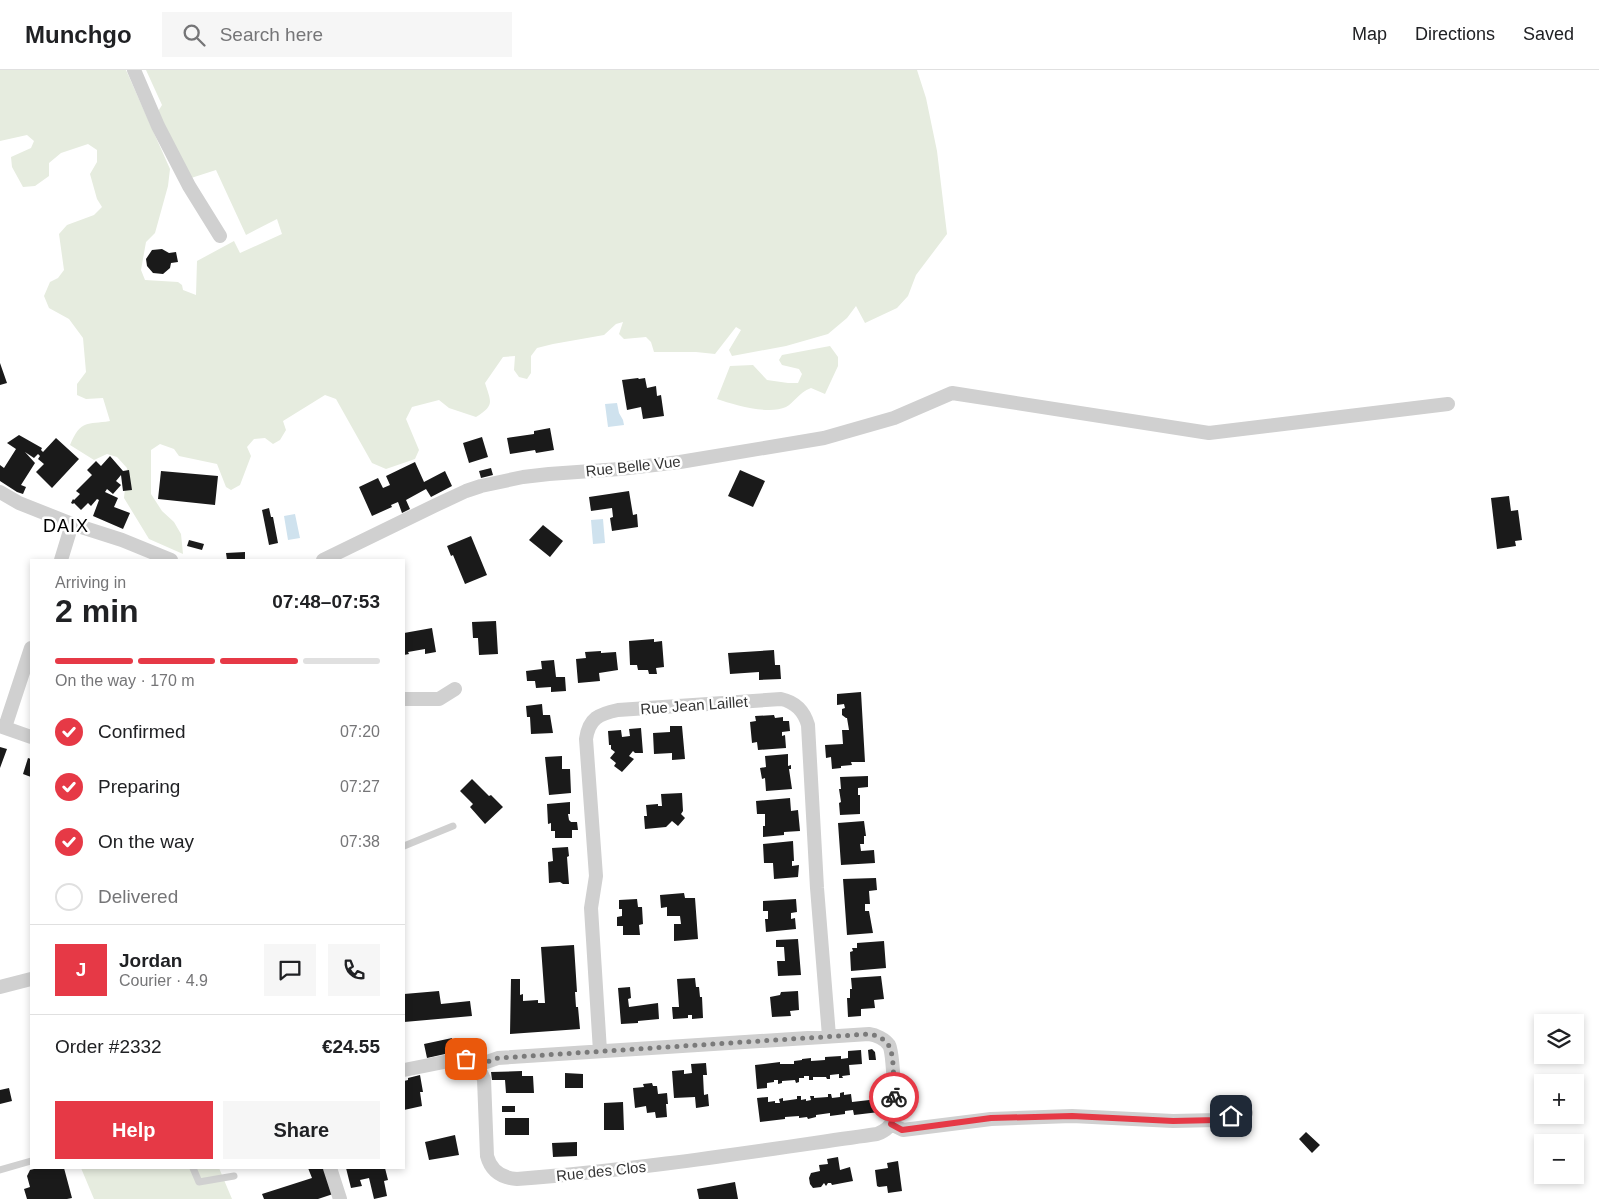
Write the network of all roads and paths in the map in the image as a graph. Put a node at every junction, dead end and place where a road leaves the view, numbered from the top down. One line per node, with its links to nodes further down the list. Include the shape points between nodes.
1 (134, 70): 2 (street, via 189,186)
2 (220, 236)
3 (1448, 404): 8 (street, Rue Belle Vue, via 1209,433 952,393 894,418 824,438 680,462 523,477 481,486 466,490)
4 (0, 492): 5 (street)
5 (72, 524): 6 (street); 7 (street)
6 (61, 559)
7 (169, 559)
8 (325, 559)
9 (30, 651): 12 (street)
10 (455, 690): 11 (street, via 438,699)
11 (405, 699)
12 (2, 726): 13 (street)
13 (30, 737)
14 (453, 826): 15 (lane)
15 (405, 846)
16 (30, 979): 17 (street)
17 (0, 987)
18 (829, 1036): 19 (street); 19 (street, Rue Jean Laillet, via 808,725 804,713 781,699 618,710 598,716 587,729 596,876 591,908); 23 (street, via 869,1034 882,1038 889,1045 895,1113)
19 (600, 1051): 20 (street, via 498,1058)
20 (478, 1067): 21 (street, via 459,1058); 23 (street, Rue des Clos, via 484,1079 489,1164 508,1178 587,1174 755,1152 877,1134)
21 (405, 1070)
22 (1246, 1113): 23 (street, via 1217,1120 1173,1121 1072,1116 991,1118 902,1130)
23 (891, 1124)
24 (30, 1161): 27 (lane)
25 (193, 1169): 28 (lane, via 199,1182)
26 (330, 1169): 29 (street)
27 (0, 1170)
28 (234, 1176)
29 (340, 1199)

